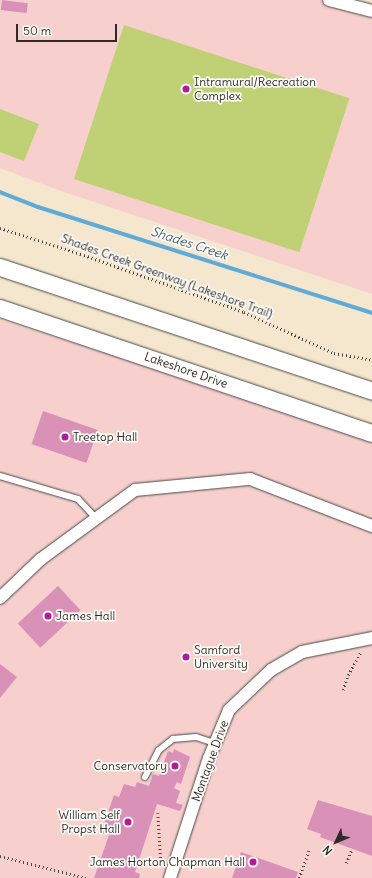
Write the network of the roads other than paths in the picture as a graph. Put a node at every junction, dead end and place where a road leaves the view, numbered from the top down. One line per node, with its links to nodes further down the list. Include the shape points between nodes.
1 (329, 0): 2 (street)
2 (372, 11)
3 (0, 267): 5 (main road)
4 (0, 308): 6 (main road, Lakeshore Drive)
5 (372, 391)
6 (372, 433)
7 (0, 476): 8 (lane, via 78,499)
8 (96, 518): 9 (street, via 135,490 250,479); 10 (street, via 41,559)
9 (372, 526)
10 (0, 598)
11 (372, 638): 12 (street, Montague Drive, via 302,652 271,670 229,710)
12 (215, 743): 13 (lane, via 196,737 173,739 160,750); 14 (street, Montague Drive)
13 (146, 777)
14 (170, 878)

